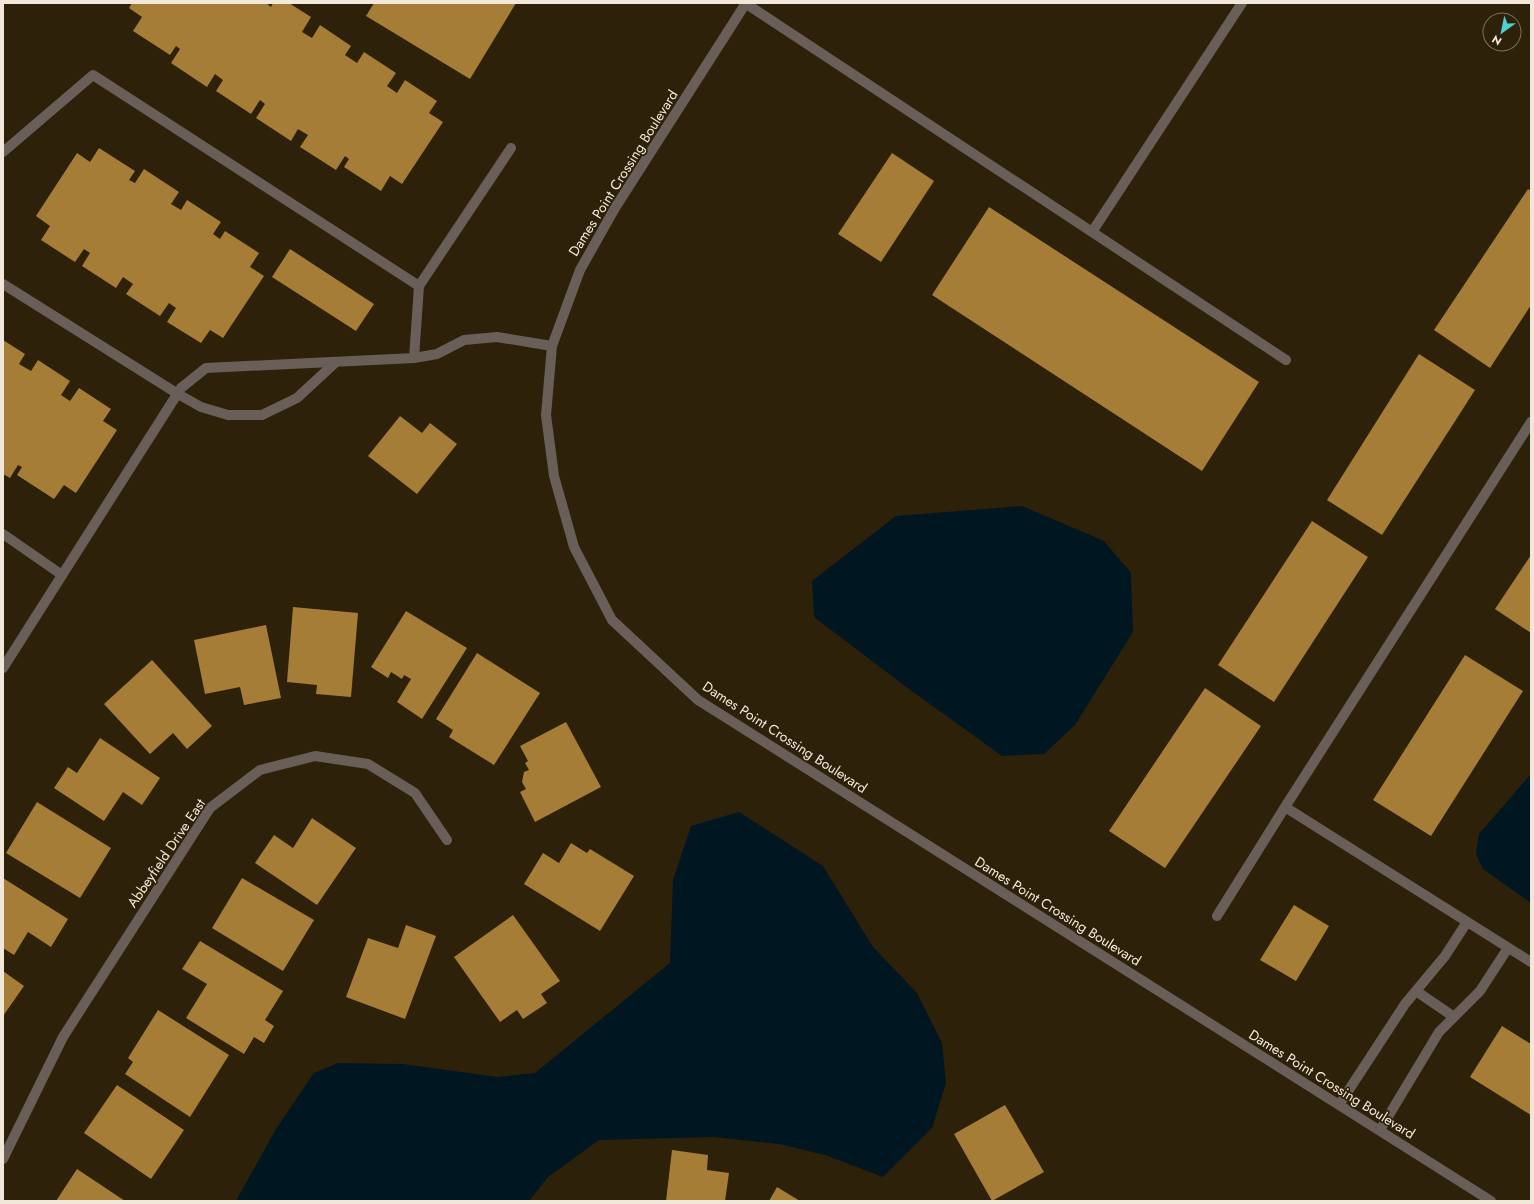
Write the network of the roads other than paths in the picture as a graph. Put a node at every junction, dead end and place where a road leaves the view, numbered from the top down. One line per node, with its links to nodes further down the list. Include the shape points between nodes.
1 (746, 3): 5 (street); 8 (street, Dames Point Crossing Boulevard, via 615,208 580,270)
2 (1242, 3): 5 (street)
3 (511, 148): 7 (street)
4 (3, 152): 7 (street, via 93,75)
5 (1092, 232): 10 (street)
6 (3, 284): 12 (street)
7 (419, 286): 9 (street)
8 (552, 346): 9 (street, via 498,337 464,340 437,354); 25 (street, Dames Point Crossing Boulevard, via 546,415 554,476 574,547 612,620 698,700)
9 (414, 358): 11 (street)
10 (1286, 360)
11 (336, 362): 12 (street, via 206,368 181,388); 12 (street, via 297,398 262,415 228,415 201,407)
12 (178, 394): 15 (street)
13 (1531, 422): 17 (street)
14 (3, 534): 15 (street)
15 (62, 575): 16 (street)
16 (3, 668)
17 (1285, 807): 19 (street); 20 (street)
18 (447, 840): 27 (street, Abbeyfield Drive East, via 415,793 368,764 315,756 260,770 210,808 63,1037)
19 (1217, 916)
20 (1467, 922): 21 (street); 23 (street, via 1445,956)
21 (1508, 948): 22 (street); 24 (street, via 1480,991)
22 (1531, 962)
23 (1416, 991): 24 (street); 25 (street)
24 (1454, 1017): 26 (street, via 1439,1032)
25 (1339, 1105): 26 (street, Dames Point Crossing Boulevard)
26 (1380, 1130): 28 (street, Dames Point Crossing Boulevard)
27 (3, 1159)
28 (1491, 1201)

